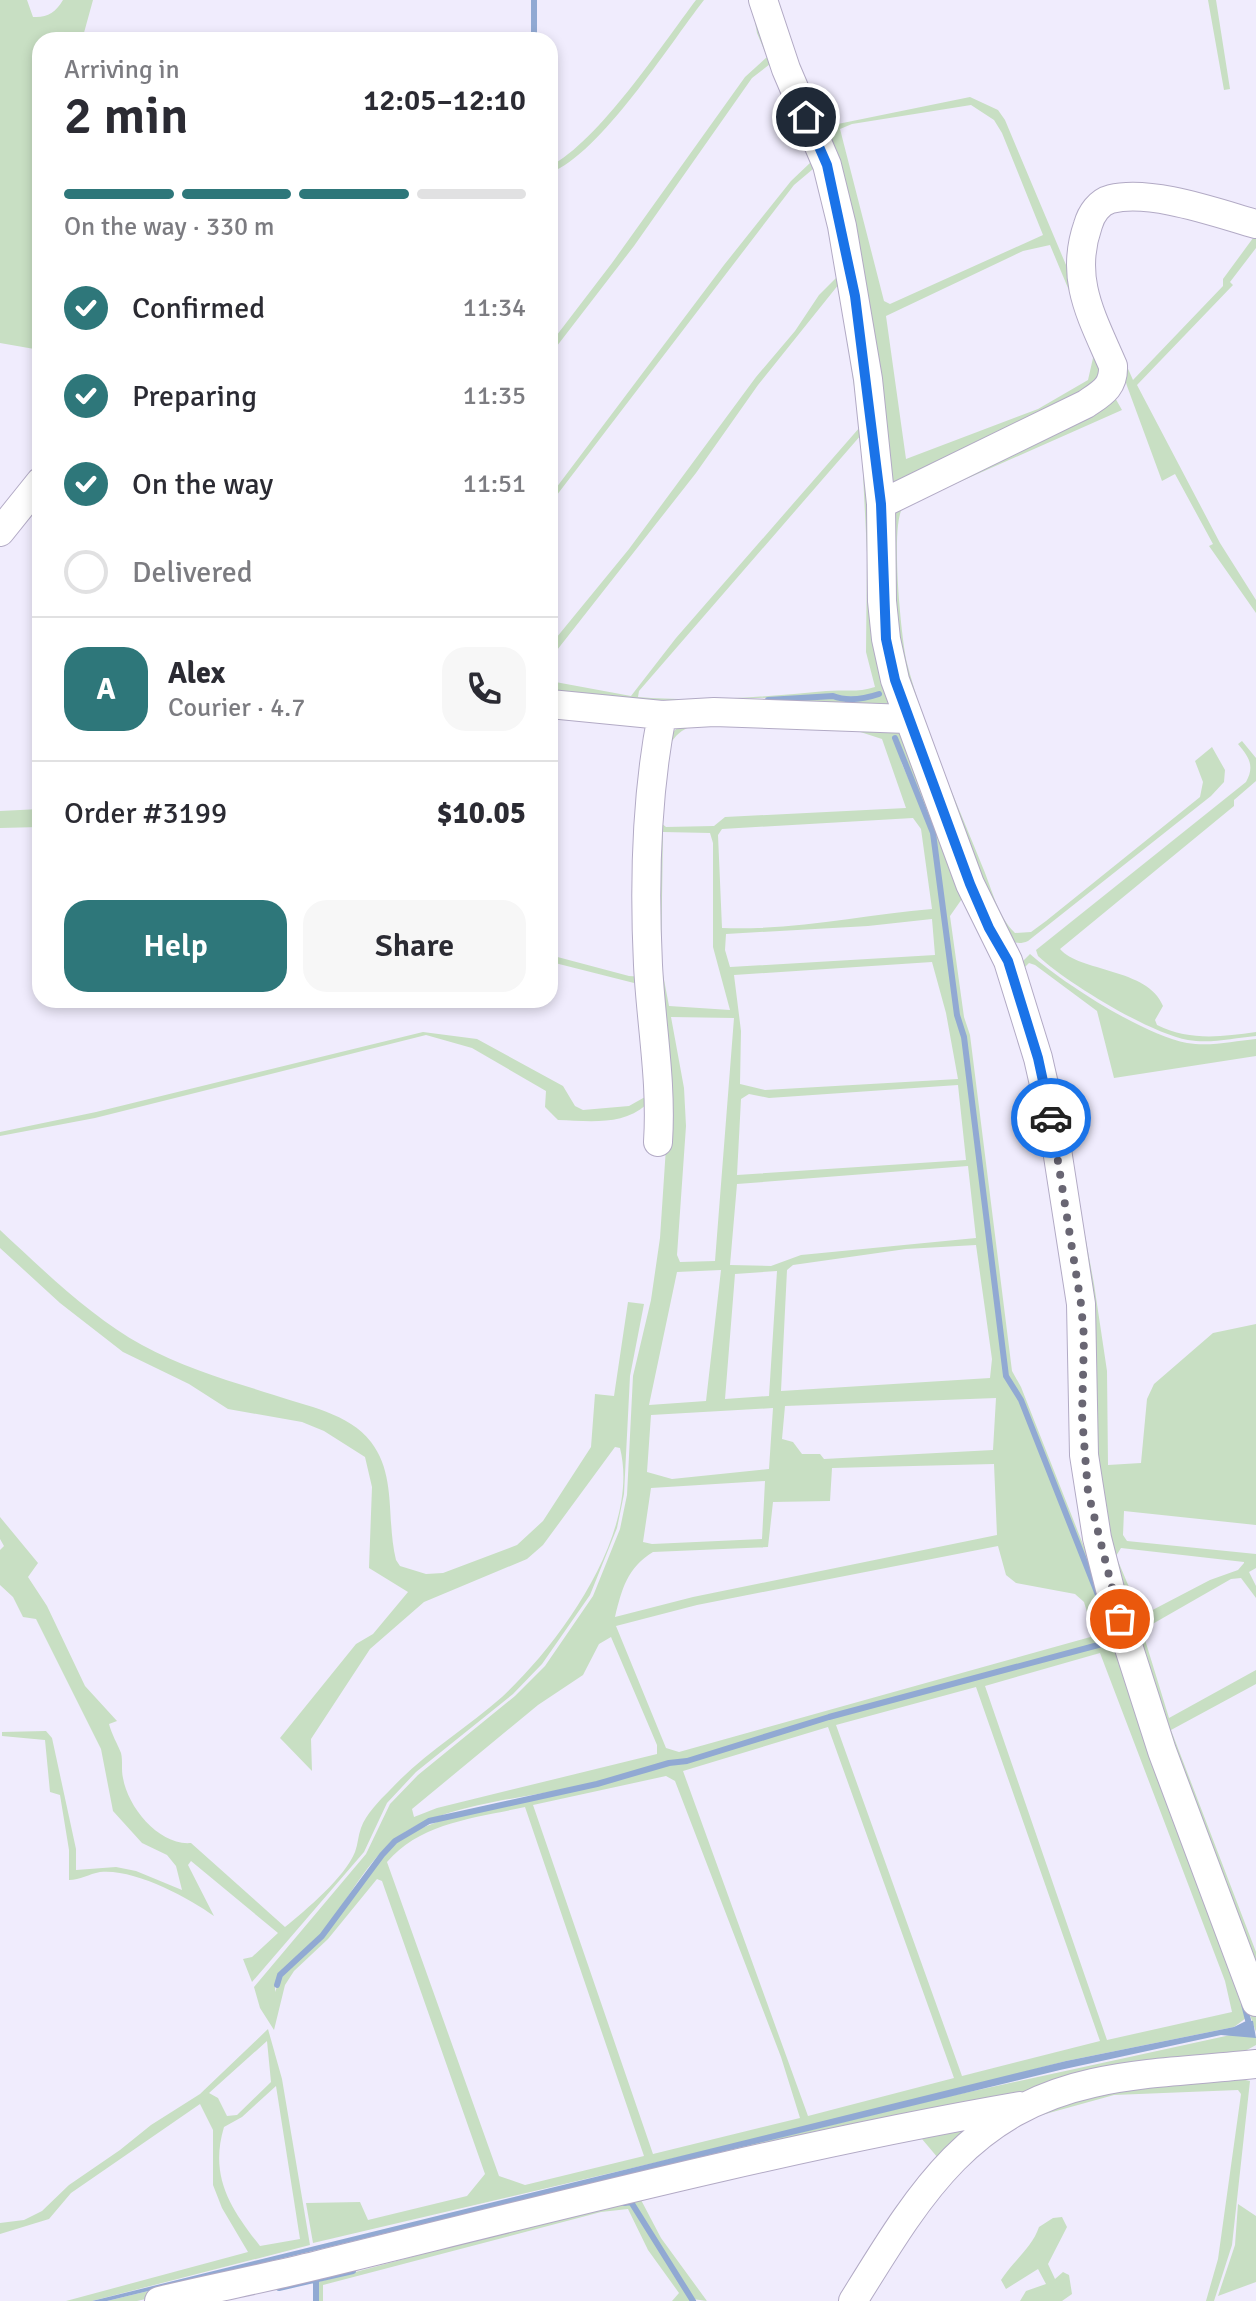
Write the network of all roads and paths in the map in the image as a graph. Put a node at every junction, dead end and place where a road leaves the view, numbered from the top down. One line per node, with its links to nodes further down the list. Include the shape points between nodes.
1 (763, 0): 4 (street, via 827,165 842,226 868,379)
2 (1256, 224): 4 (street, via 1150,198 1110,199 1097,207 1088,222 1079,271 1085,300 1113,366 1107,390)
3 (32, 492): 5 (street)
4 (881, 504): 8 (street, via 886,639)
5 (0, 532)
6 (558, 705): 7 (street)
7 (662, 715): 8 (street); 9 (street, via 652,765 647,906 659,1073)
8 (908, 719): 10 (street, via 970,884 1008,961 1038,1058 1081,1304 1084,1455 1097,1538 1162,1751)
9 (658, 1142)
10 (1256, 2002)
11 (1256, 2064): 12 (street, via 1101,2082)
12 (1020, 2106): 13 (street, via 522,2212); 14 (street, via 974,2138 944,2170)
13 (159, 2301)
14 (853, 2301)

